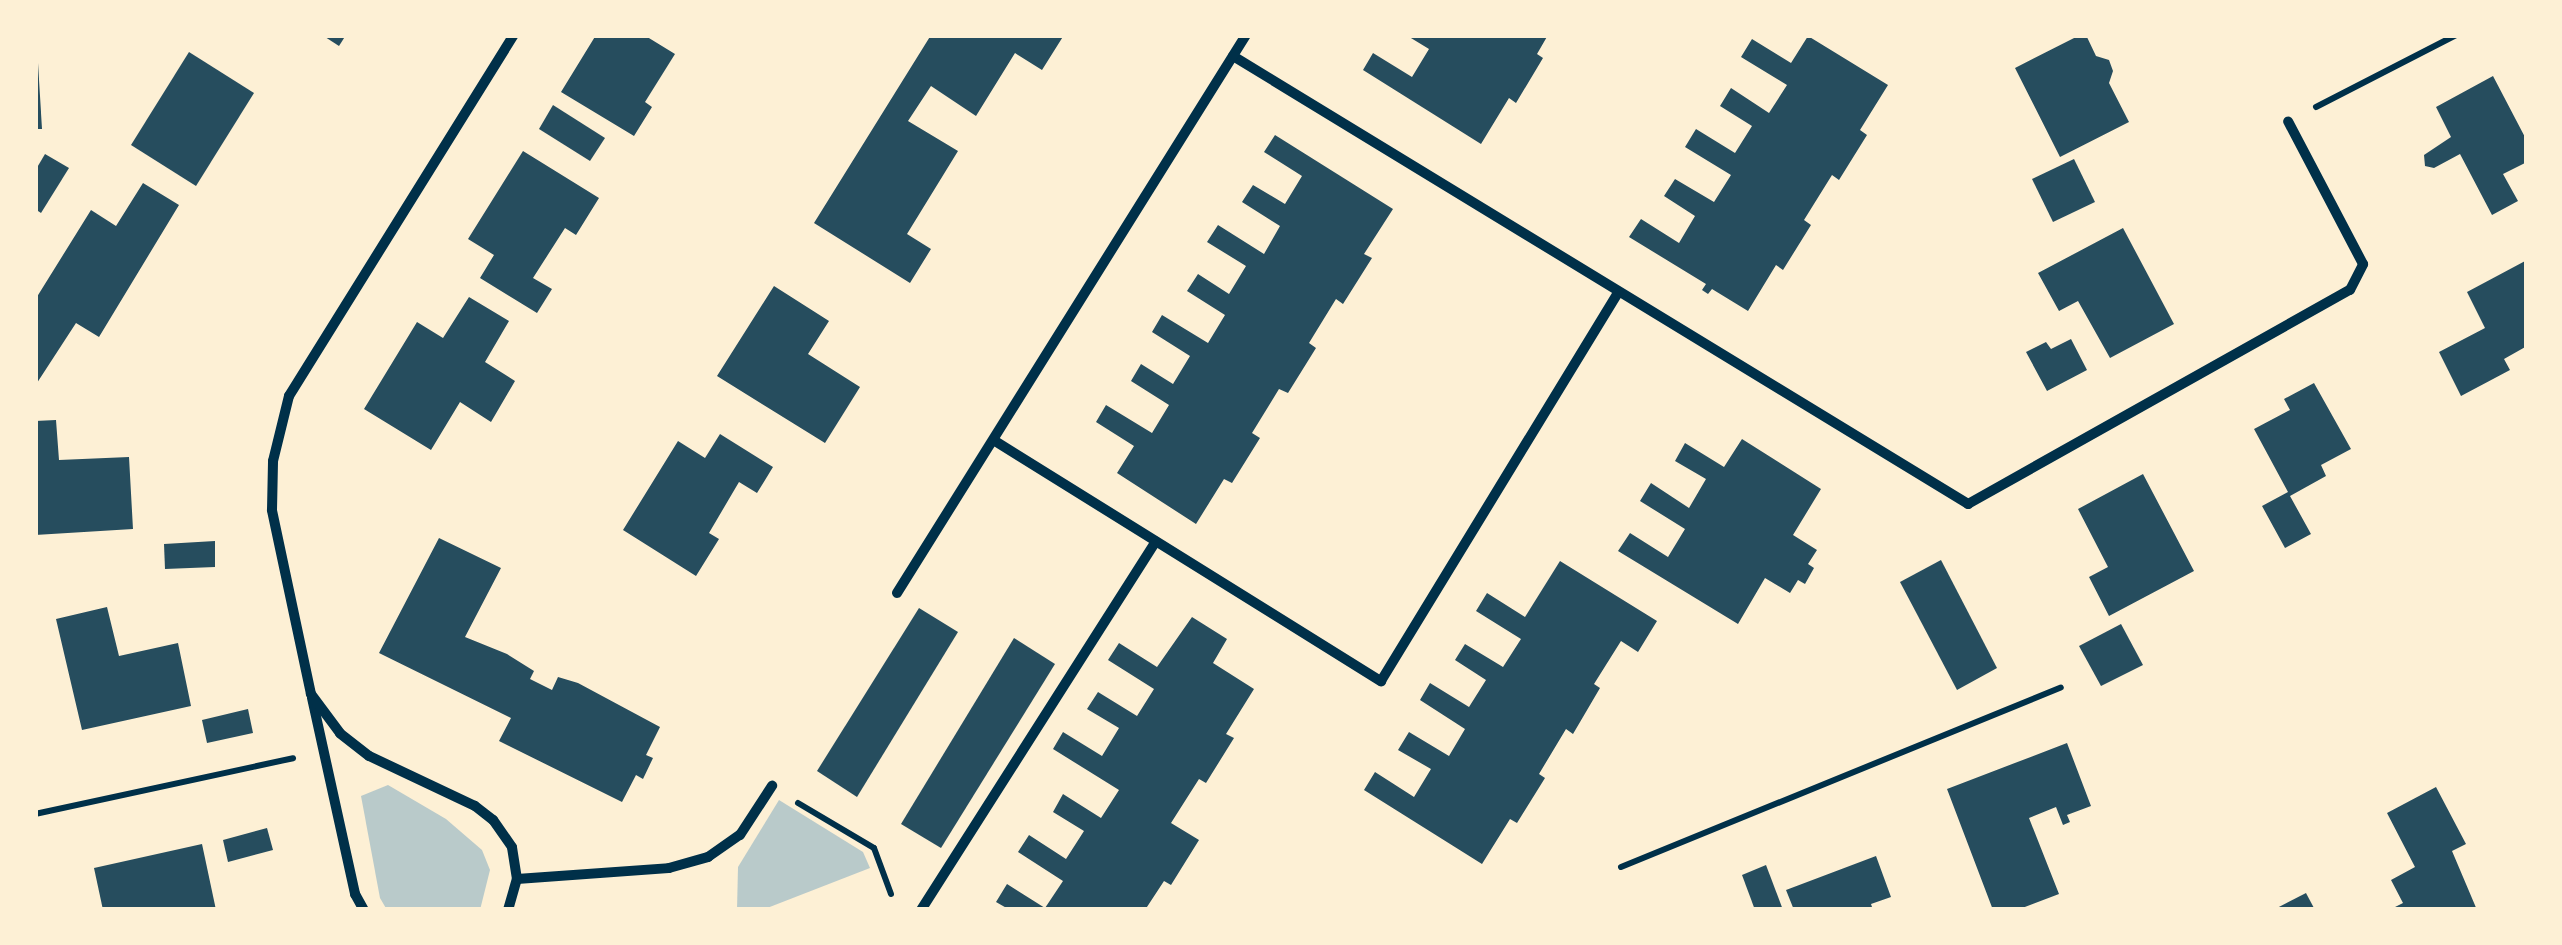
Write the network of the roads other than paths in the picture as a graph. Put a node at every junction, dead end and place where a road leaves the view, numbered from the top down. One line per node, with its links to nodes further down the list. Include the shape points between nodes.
1 (514, 35): 9 (street, via 289,396 282,418 272,510)
2 (1246, 35): 3 (street)
3 (1233, 56): 5 (street); 6 (street)
4 (2288, 121): 5 (street, via 2363,264 2350,290 1968,504)
5 (1618, 293): 7 (street, via 1381,681)
6 (995, 441): 7 (street); 8 (street)
7 (1156, 541): 14 (street)
8 (897, 593)
9 (311, 694): 11 (street, via 340,733 368,756 493,820 512,847); 12 (street, via 354,894)
10 (772, 786): 11 (street, via 740,836 708,857 669,868)
11 (517, 879): 13 (street)
12 (364, 910)
13 (508, 910)
14 (921, 910)

